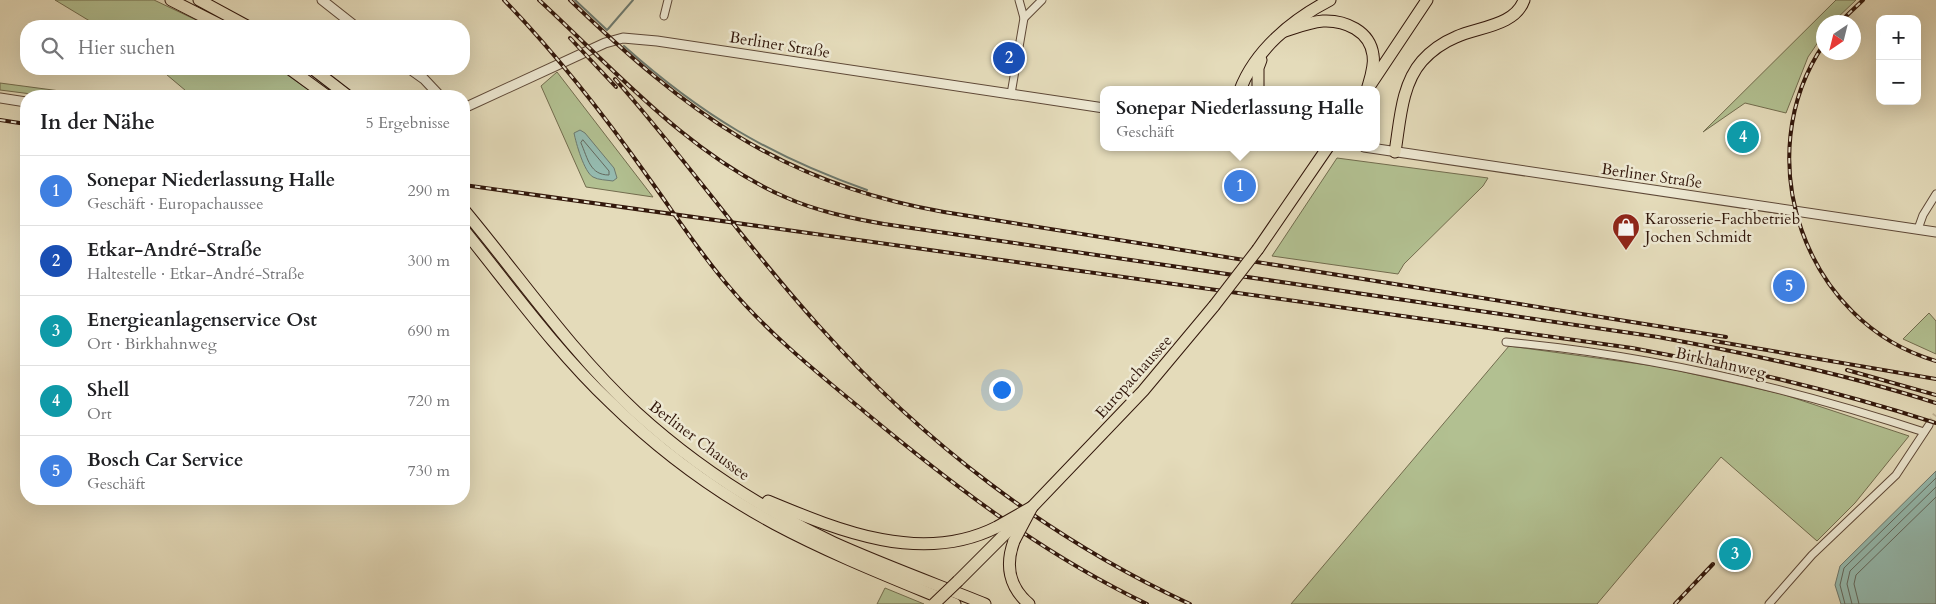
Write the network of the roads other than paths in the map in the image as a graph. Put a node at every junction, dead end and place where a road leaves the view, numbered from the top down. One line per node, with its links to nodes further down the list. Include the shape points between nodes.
1 (171, 0): 12 (main road)
2 (199, 0): 13 (main road)
3 (322, 0): 14 (street)
4 (668, 0): 10 (street)
5 (1019, 0): 11 (street)
6 (1042, 0): 11 (street)
7 (1330, 0): 15 (main road, via 1295,21)
8 (1427, 0): 23 (main road)
9 (1524, 0): 34 (main road, via 1514,14 1501,22 1456,37 1422,61 1404,96)
10 (664, 16)
11 (1024, 18): 27 (street)
12 (210, 20)
13 (236, 20)
14 (347, 20)
15 (1285, 31): 16 (main road); 22 (main road, via 1321,21 1353,27 1364,35 1373,56)
16 (1268, 45): 20 (main road); 21 (main road, via 1258,68)
17 (298, 75): 24 (main road)
18 (321, 75): 25 (main road)
19 (417, 75): 26 (street)
20 (1241, 86)
21 (1258, 86)
22 (1368, 86)
23 (1370, 86)
24 (319, 90)
25 (340, 90)
26 (435, 90)
27 (1011, 94): 30 (street, Berliner Straße, via 623,38 572,57); 31 (street, Berliner Straße)
28 (0, 98): 29 (street)
29 (20, 101)
30 (470, 105)
31 (1100, 107)
32 (1380, 150): 34 (street, Berliner Straße)
33 (1326, 151): 44 (main road, Europachaussee, bridge, via 1214,306 1143,391)
34 (1395, 152): 37 (street, Berliner Straße)
35 (1936, 194): 37 (street)
36 (470, 218): 43 (main road, Berliner Chaussee, via 560,330 617,394 679,449)
37 (1918, 230): 38 (street, Berliner Straße)
38 (1936, 232)
39 (470, 237): 47 (main road, Berliner Chaussee, via 591,382 629,420 673,456 774,524)
40 (1506, 342): 42 (street, Birkhahnweg, via 1638,358 1727,376 1843,405)
41 (1929, 425): 42 (street)
42 (1924, 432): 50 (street, via 1896,475 1812,555)
43 (732, 486): 45 (main road, via 837,528 882,540 933,545); 48 (main road, Berliner Chaussee, via 834,543)
44 (1032, 507): 45 (main road, bridge); 45 (main road, bridge)
45 (1005, 534): 46 (main road, bridge); 49 (main road, via 1014,586)
46 (934, 604)
47 (955, 604)
48 (985, 604)
49 (1029, 604)
50 (1769, 604)

